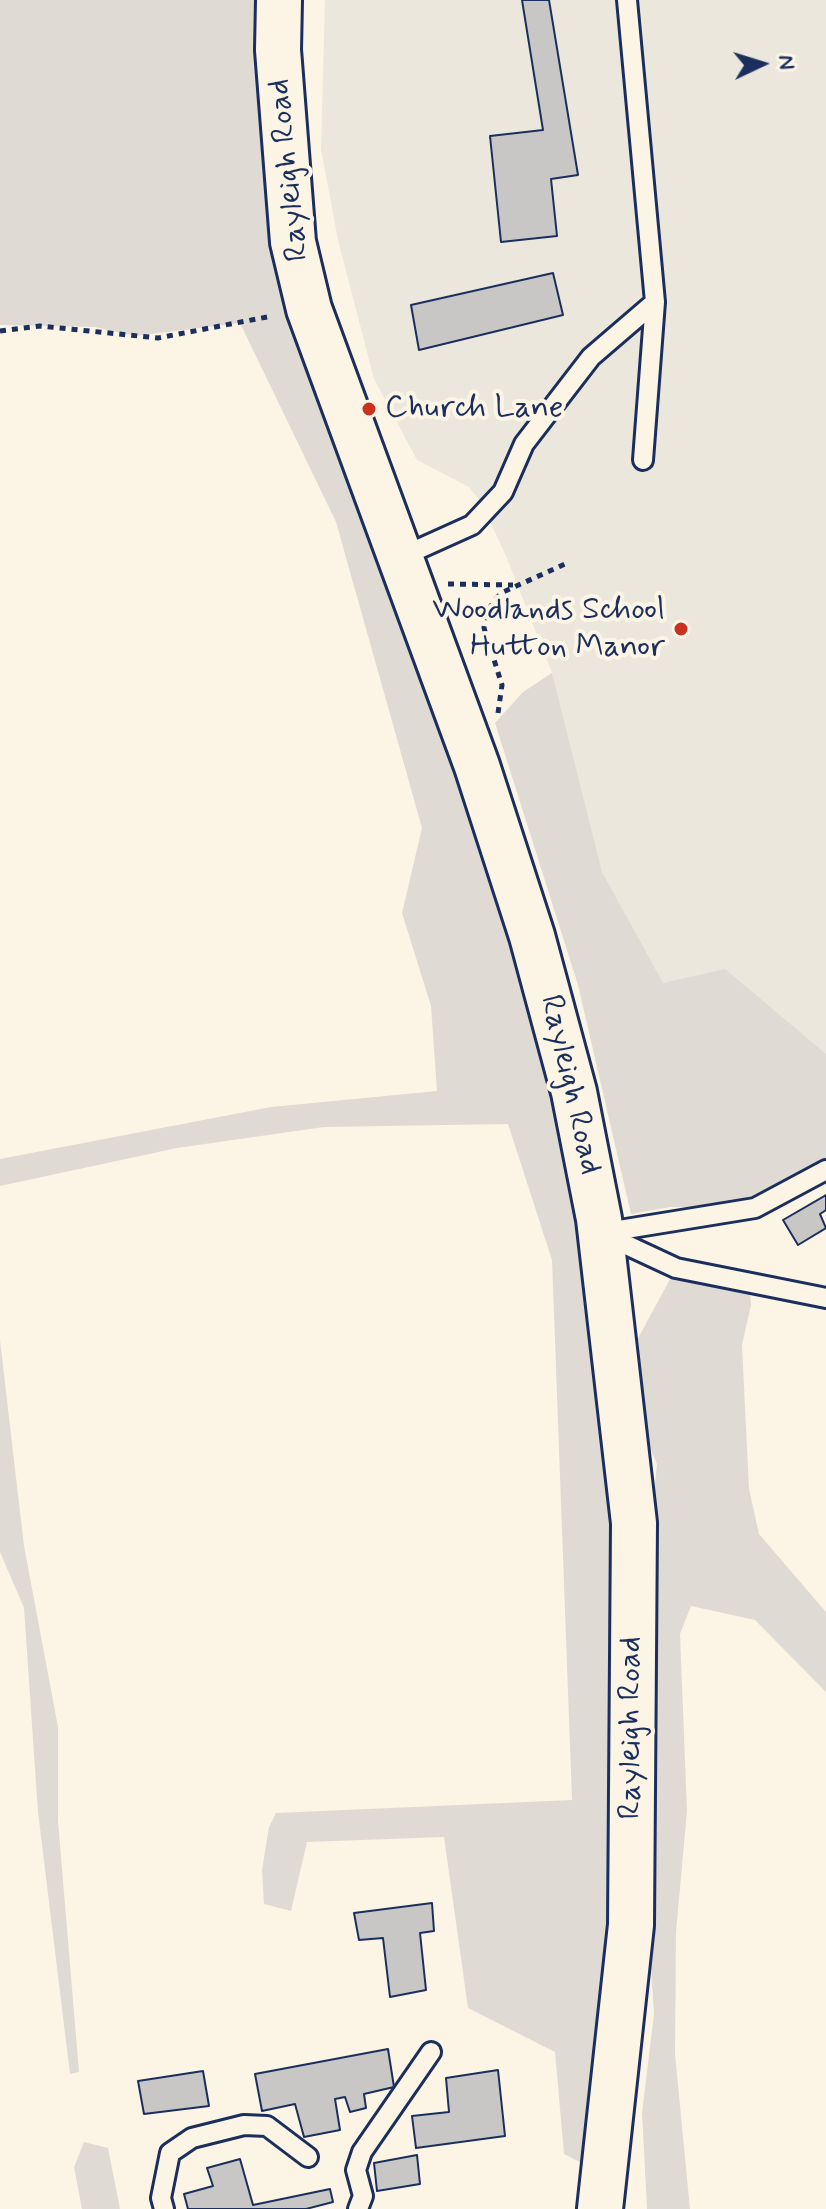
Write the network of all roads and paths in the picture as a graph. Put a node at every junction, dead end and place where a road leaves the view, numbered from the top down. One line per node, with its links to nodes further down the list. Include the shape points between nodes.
1 (279, 0): 4 (main road, Rayleigh Road, via 293,242)
2 (627, 0): 3 (lane)
3 (655, 302): 6 (lane); 7 (lane, via 591,357 524,444 503,492 472,525)
4 (309, 309): 5 (path, via 158,338 40,326); 7 (main road, Rayleigh Road)
5 (0, 331)
6 (643, 460)
7 (398, 559): 11 (main road, Rayleigh Road)
8 (565, 564): 10 (path)
9 (444, 584): 10 (path)
10 (518, 585): 11 (path, via 501,593 486,612 484,628 502,685)
11 (480, 775): 13 (main road, Rayleigh Road, via 532,936 574,1092)
12 (826, 1170): 13 (lane, via 755,1208)
13 (601, 1233): 14 (lane, via 676,1268); 19 (main road, Rayleigh Road, via 634,1523 631,1925)
14 (826, 1298)
15 (431, 2052): 18 (lane, via 362,2152 356,2170 363,2196)
16 (308, 2157): 17 (lane, via 267,2126 244,2125 192,2138 170,2153 161,2198)
17 (164, 2209)
18 (358, 2209)
19 (600, 2209)

